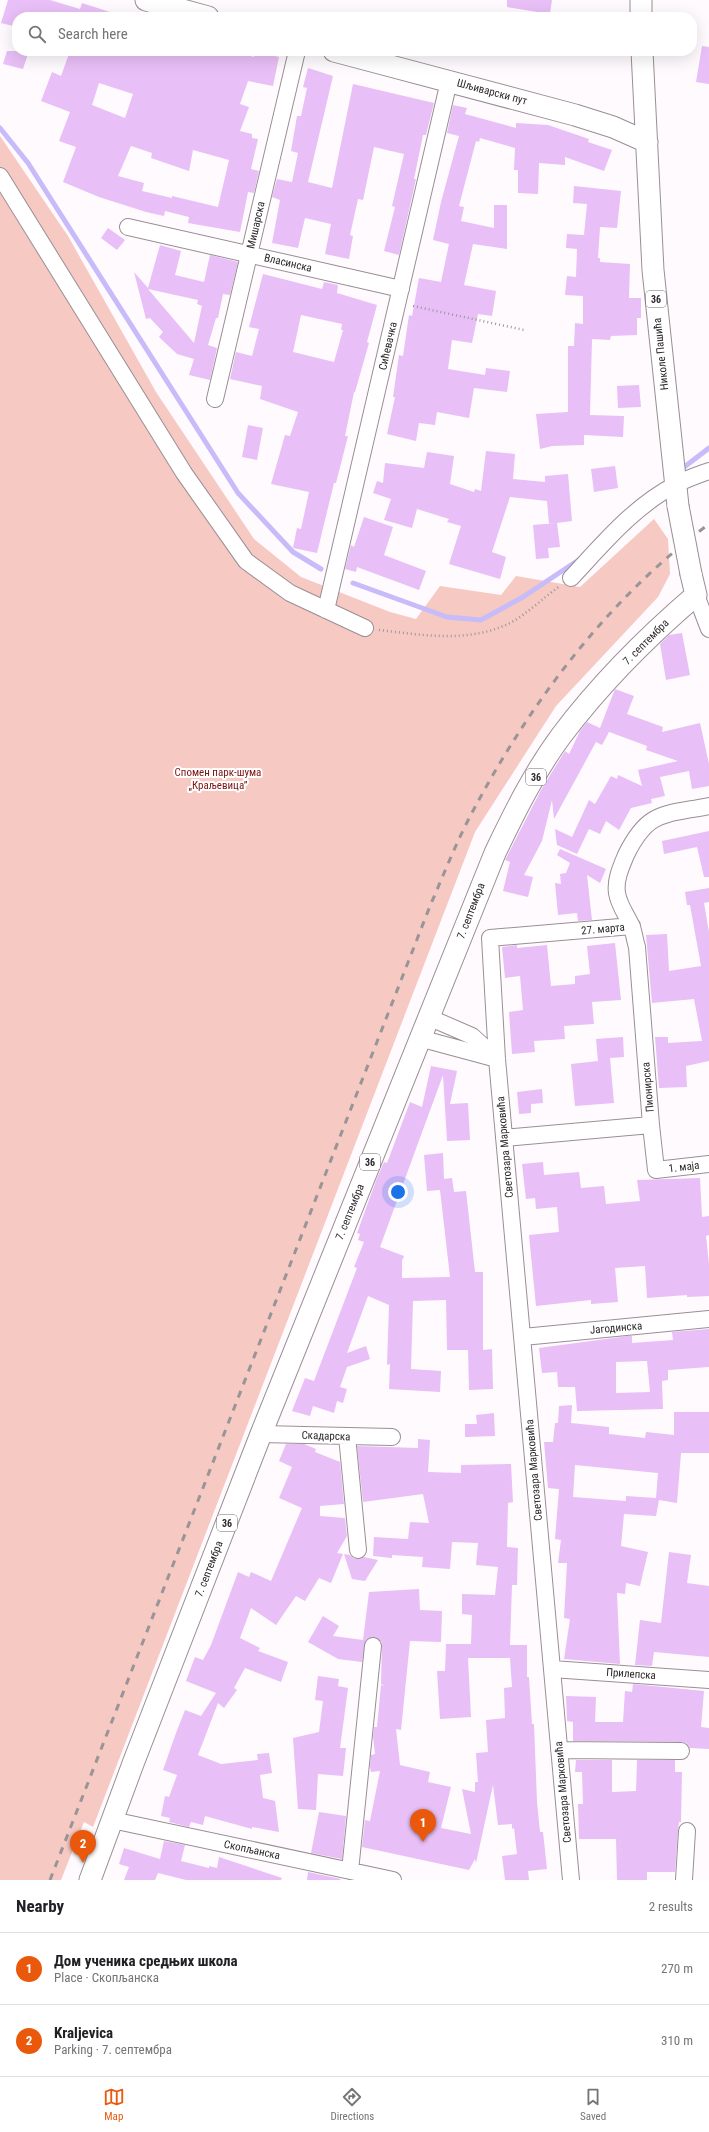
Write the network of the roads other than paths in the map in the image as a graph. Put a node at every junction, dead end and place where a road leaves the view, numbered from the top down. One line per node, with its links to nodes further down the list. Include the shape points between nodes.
1 (146, 0): 3 (main road)
2 (641, 0): 4 (main road)
3 (190, 12)
4 (641, 12)
5 (296, 56): 12 (street, Мишарска)
6 (353, 56): 8 (main road, Шљиварски пут)
7 (642, 56): 9 (main road, Николе Пашића / 36)
8 (449, 81): 9 (main road, Шљиварски пут, via 575,115); 13 (street, Сићевачка)
9 (647, 142): 16 (main road, Николе Пашића / 36, via 653,270)
10 (0, 176): 19 (street, via 184,473 246,561 290,593)
11 (128, 227): 12 (street, Власинска)
12 (250, 254): 13 (street, Власинска); 14 (street, Мишарска)
13 (400, 296): 19 (street, Сићевачка)
14 (215, 399)
15 (709, 471): 16 (street)
16 (674, 479): 17 (street, via 632,516); 18 (main road, Николе Пашића / 36, bridge)
17 (571, 578)
18 (696, 595): 21 (street, Николе Пашића); 25 (main road, 7. септембра / 36, via 618,670 561,736 548,756 495,852)
19 (326, 610): 20 (street)
20 (365, 628)
21 (709, 630)
22 (709, 806): 23 (street, 27. марта, via 661,816 642,827 635,836 621,865 617,881 617,893 622,909)
23 (632, 926): 24 (street, 27. марта); 28 (street, Пионирска, via 637,947)
24 (490, 938): 27 (street, Светозара Марковића)
25 (428, 1017): 26 (main road, 7. септембра / 36); 27 (street, via 472,1036)
26 (419, 1038): 27 (street); 33 (main road, 7. септембра / 36)
27 (497, 1059): 29 (street, Светозара Марковића)
28 (651, 1125): 29 (street, Пионирска); 30 (street, 1. маја, via 656,1170)
29 (504, 1138): 32 (street, Светозара Марковића)
30 (709, 1164)
31 (709, 1319): 32 (street, Јагодинска)
32 (523, 1337): 38 (street, Светозара Марковића)
33 (261, 1434): 34 (street, Скадарска); 42 (main road, 7. септембра / 36)
34 (347, 1436): 35 (street, Скадарска); 36 (street)
35 (392, 1438)
36 (358, 1550)
37 (373, 1646): 44 (street)
38 (552, 1669): 39 (street, Прилепска); 40 (street, Светозара Марковића)
39 (709, 1680)
40 (559, 1750): 41 (street); 47 (street, Светозара Марковића)
41 (681, 1751)
42 (112, 1820): 44 (street, Скопљанска); 45 (main road, 7. септембра / 36)
43 (687, 1832): 48 (street)
44 (350, 1871): 46 (street, Скопљанска)
45 (90, 1880)
46 (393, 1880)
47 (571, 1880)
48 (684, 1880)

